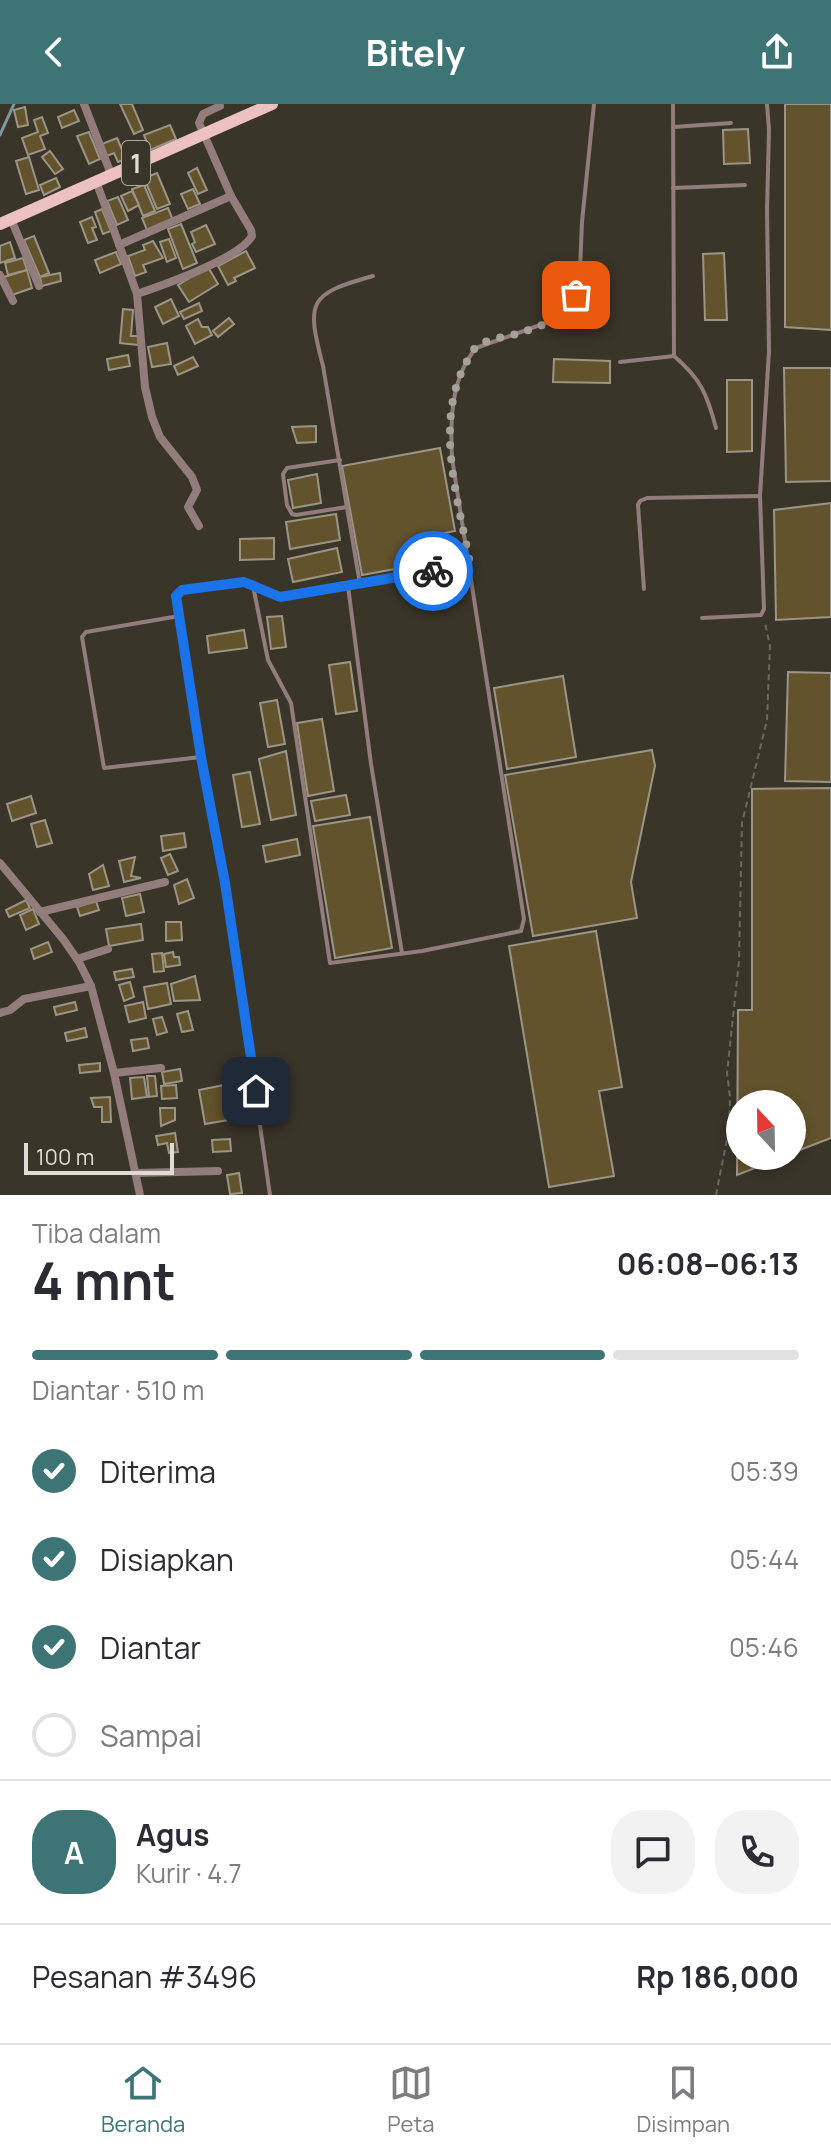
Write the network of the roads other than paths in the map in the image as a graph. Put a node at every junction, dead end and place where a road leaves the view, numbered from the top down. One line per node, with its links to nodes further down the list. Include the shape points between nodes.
1 (272, 104): 7 (main road, 1)
2 (594, 104): 30 (lane, via 580,270 571,307 554,320 479,345 459,379 450,420 452,458)
3 (673, 104): 9 (lane)
4 (767, 104): 27 (lane, via 769,351)
5 (88, 105): 11 (street)
6 (220, 106): 10 (street, via 200,118)
7 (248, 109): 10 (main road, 1)
8 (731, 123): 9 (lane)
9 (673, 127): 14 (lane)
10 (203, 134): 11 (main road, 1); 15 (street)
11 (111, 174): 12 (main road, 1)
12 (96, 181): 16 (main road, 1); 17 (street)
13 (745, 185): 14 (lane)
14 (673, 188): 23 (lane)
15 (231, 196): 17 (street); 21 (street, via 251,230 250,241 201,269)
16 (6, 221): 20 (street)
17 (119, 245): 21 (street)
18 (0, 275): 22 (street)
19 (373, 276): 26 (lane, via 335,287 316,305 314,334)
20 (39, 286)
21 (137, 294): 29 (street, via 148,403 160,437 195,481 197,490 188,507)
22 (13, 301)
23 (674, 356): 24 (lane); 25 (lane, via 703,386)
24 (620, 362)
25 (716, 428)
26 (340, 460): 28 (lane); 28 (lane, via 287,468 287,505 296,515)
27 (760, 496): 34 (lane, via 640,501); 36 (lane, via 764,609 761,615)
28 (347, 507): 31 (lane)
29 (199, 526)
30 (470, 564): 31 (lane); 42 (lane, via 523,926 514,934)
31 (360, 584): 33 (lane)
32 (253, 586): 33 (lane, via 280,597); 35 (lane, via 244,582 182,590 176,596); 42 (lane, via 268,660 291,703 330,963)
33 (348, 586): 42 (lane)
34 (644, 589)
35 (179, 616): 37 (lane); 37 (lane, via 86,632 82,637 104,768)
36 (702, 618)
37 (201, 757): 51 (lane, via 228,898)
38 (0, 863): 40 (street)
39 (165, 882): 40 (street)
40 (40, 912): 43 (street)
41 (108, 949): 43 (street)
42 (402, 953)
43 (77, 959): 44 (street)
44 (91, 986): 45 (street, via 24,999); 47 (street)
45 (0, 1013)
46 (161, 1068): 47 (street)
47 (114, 1073): 49 (street)
48 (218, 1171): 49 (street)
49 (137, 1173): 50 (street)
50 (140, 1195)
51 (270, 1195)

